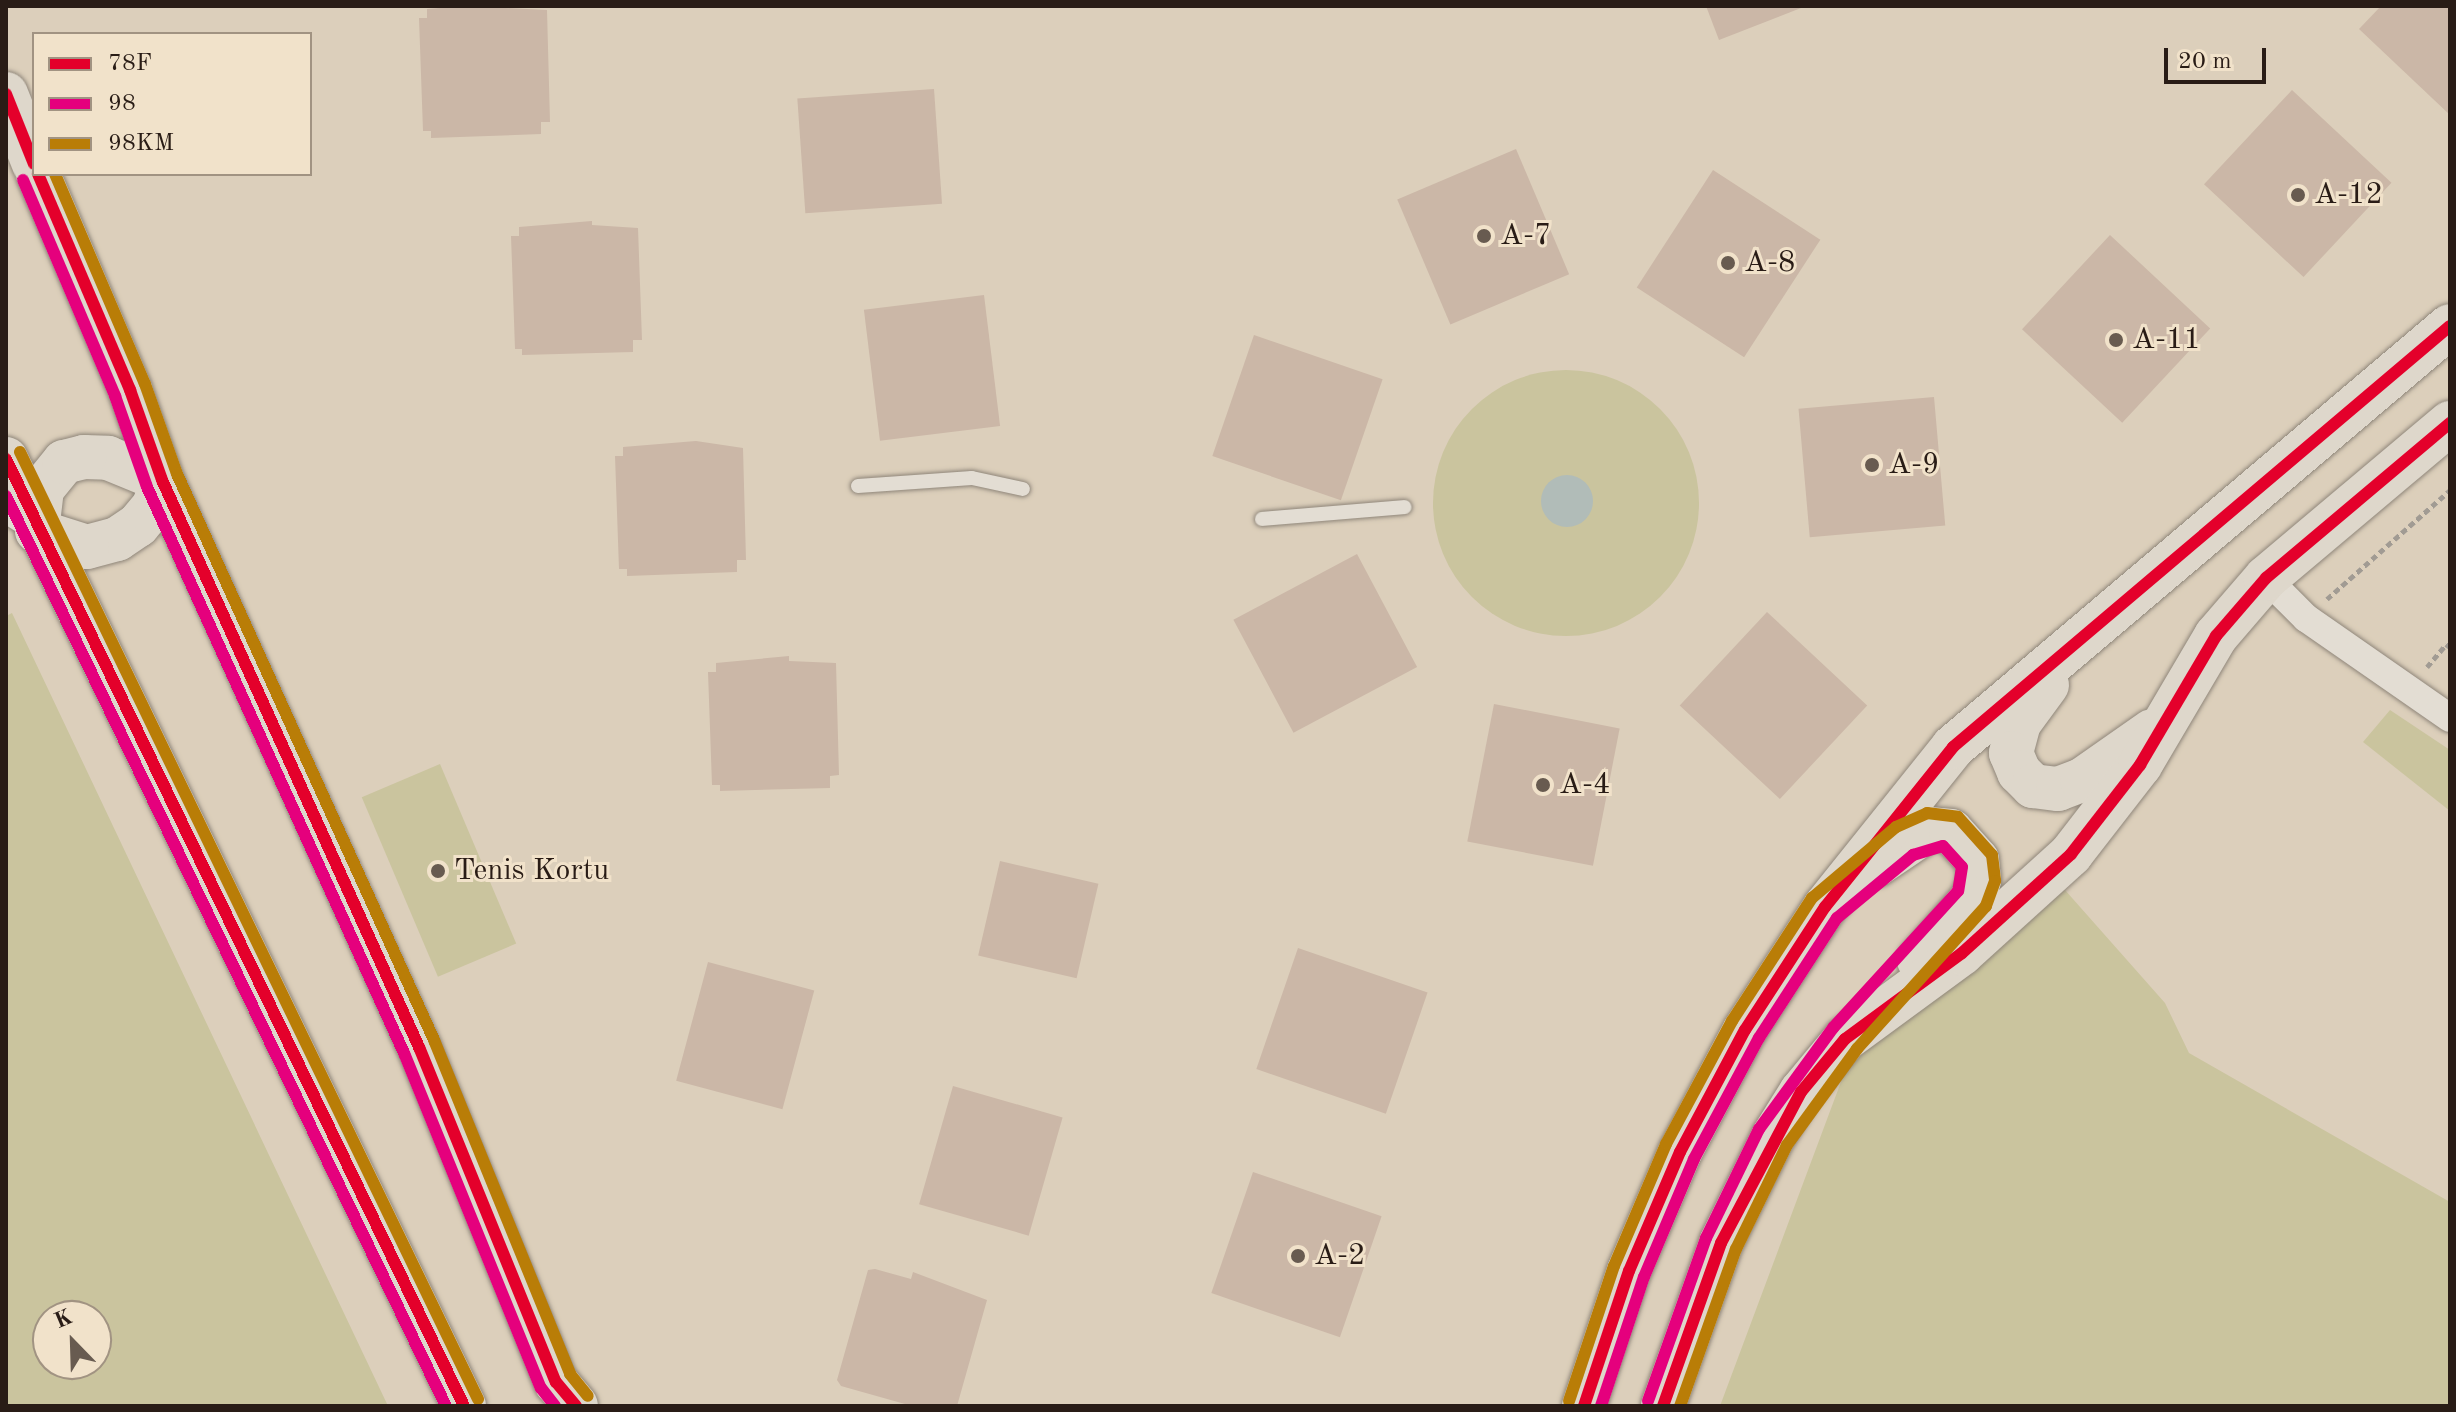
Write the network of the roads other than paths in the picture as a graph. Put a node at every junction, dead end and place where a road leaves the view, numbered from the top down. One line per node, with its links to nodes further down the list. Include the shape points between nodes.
1 (6, 94): 2 (main road)
2 (32, 159)
3 (39, 176): 7 (main road, via 130,390)
4 (2450, 326): 14 (main road)
5 (2450, 423): 13 (main road)
6 (6, 459): 12 (main road)
7 (162, 480): 12 (main road, via 154,506 117,539 87,547); 12 (main road, via 108,458 64,462); 20 (main road, via 419,1047 556,1382)
8 (858, 486): 9 (lane, via 972,478)
9 (1023, 489)
10 (1404, 507): 11 (lane)
11 (1262, 519)
12 (22, 524): 19 (main road)
13 (2266, 578): 15 (street, via 2306,618); 16 (main road, via 2216,636)
14 (2114, 608): 16 (main road, via 2019,723 2011,753 2033,786 2058,789 2082,780); 17 (main road, via 1953,747)
15 (2450, 718)
16 (2159, 726): 18 (main road, via 2115,802 2071,854 1962,953)
17 (1825, 907): 18 (main road, via 1904,841 1929,829 1951,831 1977,860 1979,880 1972,899); 21 (main road, via 1745,1030 1680,1152 1629,1271)
18 (1845, 1039): 22 (main road, via 1773,1137 1721,1243)
19 (464, 1406)
20 (576, 1406)
21 (1584, 1406)
22 (1663, 1406)

